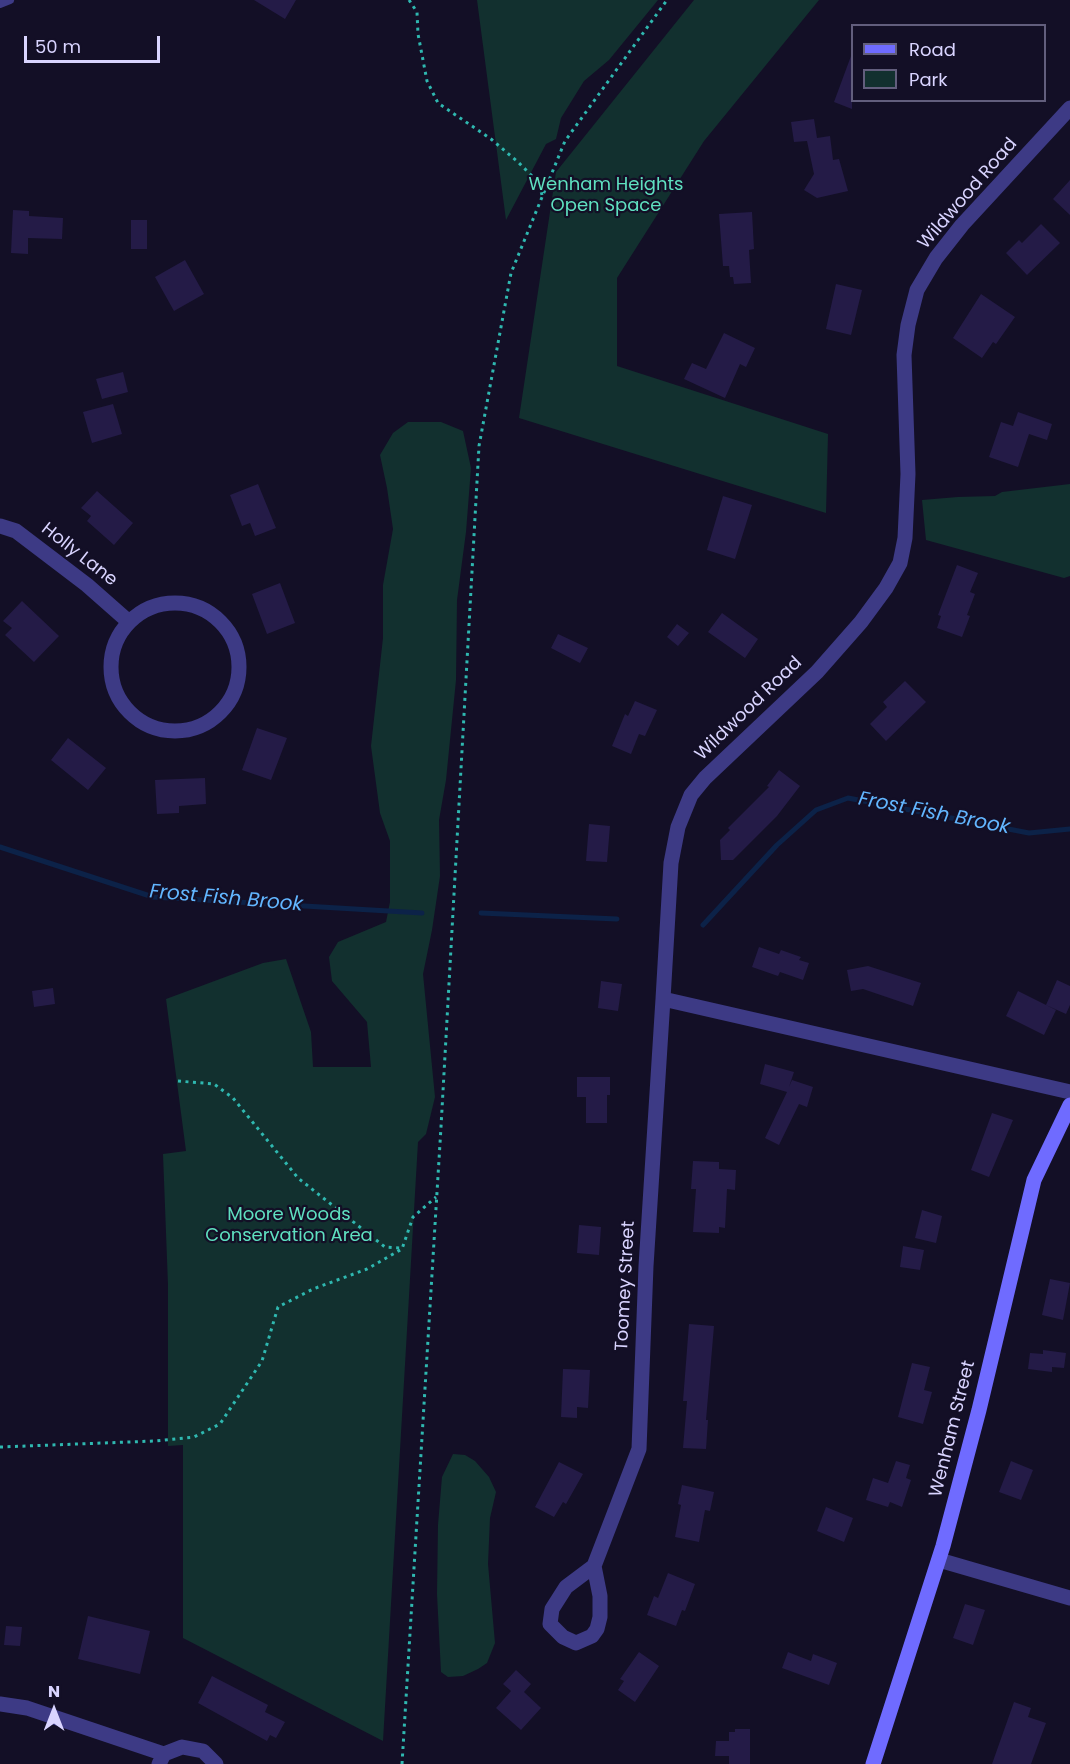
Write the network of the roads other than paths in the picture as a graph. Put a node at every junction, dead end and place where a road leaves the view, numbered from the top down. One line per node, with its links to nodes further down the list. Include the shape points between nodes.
1 (10, 0): 2 (lane)
2 (0, 4)
3 (1070, 108): 6 (street, Wildwood Road, via 962,225 917,291 904,355 908,474 900,563 861,622 816,672 691,795 678,826 671,863)
4 (0, 526): 5 (street, Holly Lane, via 16,531)
5 (129, 622): 5 (street, via 118,637 111,672 115,690 137,719 153,728 189,730 224,710 235,691 240,669 236,648 226,628 210,614 190,605 168,604 147,610)
6 (663, 999): 7 (street); 10 (street, Toomey Street, via 639,1449)
7 (1070, 1092)
8 (1070, 1105): 9 (main road, Wenham Street, via 1034,1180 980,1410)
9 (939, 1560): 11 (street); 15 (main road, Wenham Street)
10 (594, 1566): 10 (street, via 600,1617 592,1636 576,1643 550,1624 552,1609 566,1587)
11 (1070, 1598)
12 (0, 1704): 13 (street, via 27,1708)
13 (162, 1759): 14 (street, via 182,1747 203,1751)
14 (216, 1764)
15 (873, 1764)

